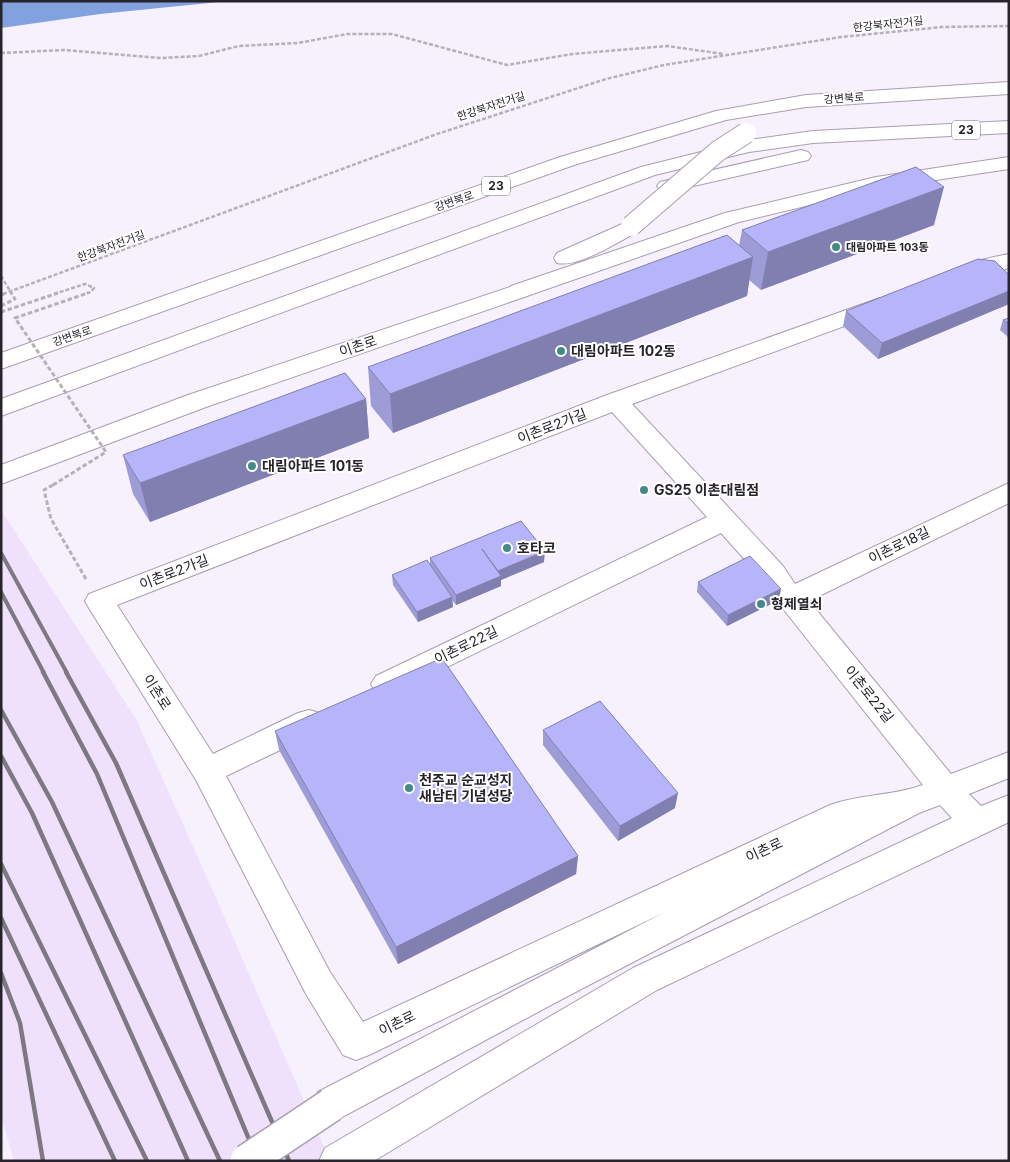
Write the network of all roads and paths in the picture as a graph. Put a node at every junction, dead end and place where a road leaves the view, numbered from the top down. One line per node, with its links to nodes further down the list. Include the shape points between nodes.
1 (1009, 26): 3 (path, 한강북자전거길, via 942,27 841,37)
2 (1, 54): 3 (path, via 64,50 161,58 199,56 239,46 298,43 347,34 392,34 507,65 572,54 667,46)
3 (726, 54): 12 (path, 한강북자전거길, via 606,79 548,97 437,134)
4 (1009, 88): 5 (main road, 강변북로 / 23)
5 (922, 93): 11 (main road, bridge, via 837,116 746,133 718,151 631,226); 17 (main road, 강변북로 / 23, via 806,101 723,115 567,161)
6 (1009, 127): 19 (main road, 23, via 924,132 767,163 510,223)
7 (1009, 163): 11 (main road, via 876,182 732,217)
8 (1004, 269): 10 (main road)
9 (1, 276): 12 (path)
10 (938, 284)
11 (514, 285): 20 (main road, 이촌로, via 190,389); 21 (main road, 이촌로)
12 (12, 292): 13 (path, 한강북자전거길); 15 (path, via 15,299)
13 (1, 295)
14 (901, 298): 18 (main road, 이촌로2가길)
15 (1, 306)
16 (1, 312): 25 (path, bridge, via 85,284 94,288 91,292 15,318 106,452 44,490 51,519)
17 (1, 361)
18 (616, 401): 23 (main road, 이촌로22길); 25 (main road, 이촌로2가길)
19 (1, 408)
20 (1, 458)
21 (1, 475)
22 (1009, 492): 24 (main road, 이촌로18길)
23 (724, 520): 24 (main road, 이촌로22길, via 773,573); 26 (main road, 이촌로22길)
24 (790, 598): 30 (main road, 이촌로22길)
25 (99, 601): 29 (main road, 이촌로)
26 (359, 698)
27 (332, 710): 29 (main road)
28 (1009, 765): 30 (main road, 이촌로)
29 (207, 771): 31 (main road, 이촌로, via 318,983 356,1043 841,814)
30 (946, 790): 31 (main road, 이촌로); 33 (main road, 이촌로22길)
31 (908, 804): 35 (main road, 이촌로, bridge, via 331,1105)
32 (1009, 808): 33 (main road)
33 (976, 822): 34 (main road, via 645,979)
34 (345, 1155)
35 (247, 1161)

